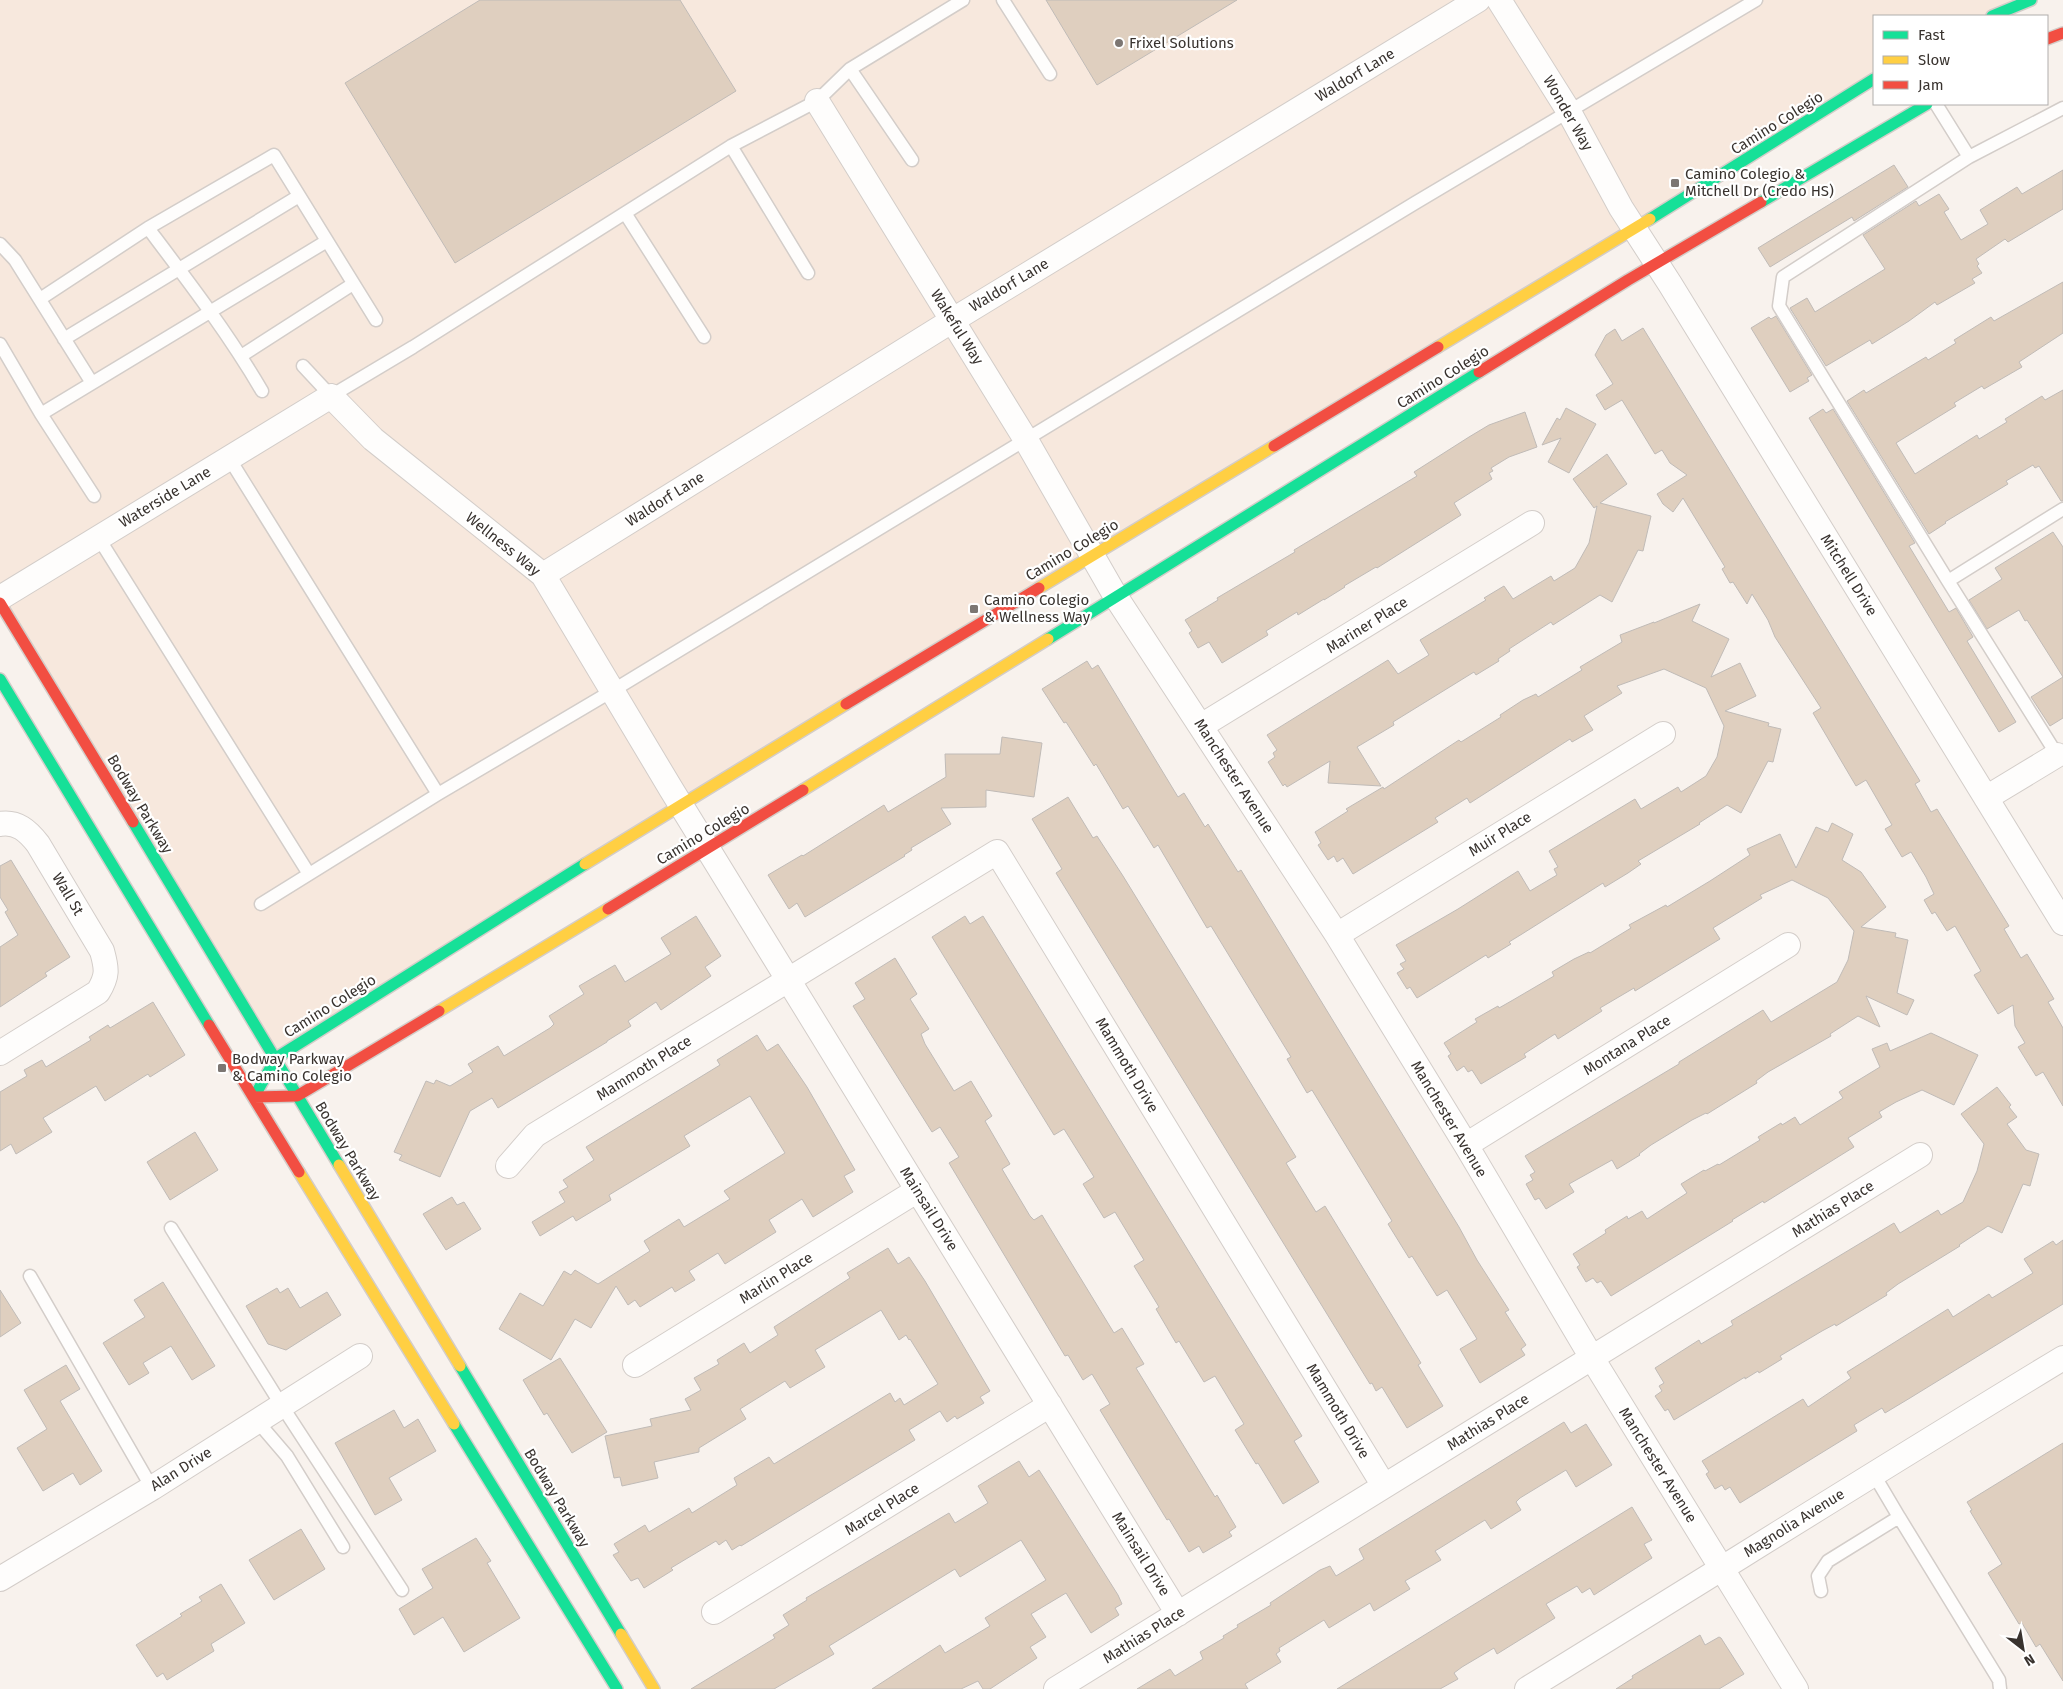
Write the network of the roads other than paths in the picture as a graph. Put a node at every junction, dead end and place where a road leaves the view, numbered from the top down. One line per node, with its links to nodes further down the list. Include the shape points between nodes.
1 (963, 0): 10 (lane)
2 (1003, 0): 11 (lane)
3 (1478, 0): 34 (street, Waldorf Lane)
4 (1499, 0): 17 (street, Wonder Way)
5 (1756, 0): 17 (lane)
6 (2031, 0): 7 (street)
7 (1994, 15)
8 (2063, 33): 9 (street)
9 (2048, 39)
10 (850, 69): 13 (lane); 20 (lane)
11 (1050, 74)
12 (1873, 80): 24 (street, Camino Colegio)
13 (816, 101): 18 (lane); 34 (street, Wakeful Way)
14 (1925, 105): 27 (street, Camino Colegio)
15 (1937, 105): 19 (lane)
16 (2063, 108): 19 (lane)
17 (1568, 110): 24 (street, Wonder Way); 44 (lane)
18 (731, 146): 22 (lane); 29 (lane)
19 (1969, 157): 52 (lane, via 1783,277 1780,306)
20 (912, 160)
21 (299, 196): 23 (lane, via 274,155); 25 (lane); 28 (lane)
22 (625, 213): 35 (lane); 42 (lane)
23 (148, 228): 28 (lane); 31 (lane)
24 (1634, 228): 27 (street, Mitchell Drive); 50 (street, Camino Colegio)
25 (327, 241): 30 (lane); 32 (lane)
26 (0, 244): 31 (lane, via 15,260)
27 (1657, 263): 53 (street, Camino Colegio); 62 (street, Mitchell Drive)
28 (179, 269): 32 (lane); 36 (lane)
29 (808, 273)
30 (353, 284): 33 (lane); 38 (lane)
31 (40, 299): 36 (lane)
32 (211, 311): 38 (lane); 40 (lane)
33 (376, 320)
34 (952, 320): 44 (street, Wakeful Way); 51 (street, Waldorf Lane)
35 (704, 337)
36 (64, 339): 40 (lane)
37 (0, 344): 43 (lane)
38 (241, 356): 41 (lane)
39 (303, 366): 42 (lane)
40 (92, 383): 43 (lane)
41 (262, 391)
42 (331, 396): 45 (street, Waterside Lane); 51 (street, Wellness Way, via 373,439)
43 (41, 414): 46 (lane)
44 (1026, 440): 50 (street, Wakeful Way); 57 (lane)
45 (228, 458): 49 (street, Waterside Lane); 61 (lane)
46 (94, 496)
47 (2063, 509): 52 (lane)
48 (1532, 523): 58 (street, Mariner Place)
49 (98, 537): 54 (street, Waterside Lane); 66 (lane)
50 (1092, 555): 53 (street, Manchester Avenue); 63 (street, Camino Colegio)
51 (543, 575): 57 (street, Wellness Way)
52 (1948, 581): 60 (lane)
53 (1116, 597): 58 (street, Manchester Avenue); 65 (street, Camino Colegio)
54 (0, 598)
55 (0, 603): 73 (street, Bodway Parkway)
56 (0, 679): 75 (street)
57 (612, 691): 61 (lane); 63 (street, Wellness Way)
58 (1202, 726): 69 (street, Manchester Avenue)
59 (1663, 734): 69 (street, Muir Place)
60 (2060, 759): 62 (street)
61 (438, 794): 66 (lane)
62 (1986, 798): 68 (street, Mitchell Drive)
63 (680, 804): 65 (street, Mainsail Drive); 73 (street, Camino Colegio)
64 (5, 823): 72 (street, Wall St, via 28,831 38,844 102,951 106,979 98,992)
65 (708, 849): 71 (street, Mainsail Drive); 74 (street, Camino Colegio)
66 (308, 874): 67 (lane)
67 (261, 904)
68 (2063, 923)
69 (1337, 935): 76 (street, Manchester Avenue)
70 (1788, 946): 76 (street, Montana Place)
71 (788, 979): 78 (street, Mammoth Place, via 535,1135); 79 (street, Mainsail Drive); 90 (street, Mammoth Drive, via 997,852)
72 (0, 1053)
73 (276, 1058): 74 (street, Bodway Parkway); 75 (street, Camino Colegio)
74 (297, 1096): 75 (street, Camino Colegio); 101 (street, Bodway Parkway)
75 (254, 1097): 100 (street)
76 (1466, 1145): 83 (street, Manchester Avenue)
77 (1920, 1155): 83 (street, Mathias Place)
78 (508, 1166)
79 (918, 1190): 85 (street, Marlin Place); 86 (street, Mainsail Drive)
80 (171, 1228): 87 (lane)
81 (30, 1276): 91 (lane)
82 (360, 1356): 87 (street, Alan Drive)
83 (1592, 1358): 90 (street, Mathias Place); 94 (street, Manchester Avenue)
84 (2063, 1358): 89 (street, Magnolia Avenue)
85 (635, 1365)
86 (1050, 1405): 98 (street, Marcel Place); 99 (street, Mainsail Drive)
87 (282, 1406): 88 (street, Alan Drive); 96 (lane)
88 (257, 1421): 91 (street, Alan Drive); 93 (lane, via 287,1456)
89 (1873, 1473): 92 (lane); 94 (street, Magnolia Avenue)
90 (1384, 1486): 99 (street, Mathias Place)
91 (152, 1488): 95 (street, Alan Drive)
92 (1899, 1517): 97 (lane, via 1828,1561 1818,1576); 105 (lane, via 1999,1680)
93 (343, 1547)
94 (1722, 1569): 103 (street, Magnolia Avenue); 104 (street, Manchester Avenue)
95 (0, 1579)
96 (402, 1590)
97 (1821, 1591)
98 (714, 1612)
99 (1178, 1614): 102 (street, Mathias Place)
100 (618, 1689)
101 (654, 1689)
102 (1056, 1689)
103 (1526, 1689)
104 (1796, 1689)
105 (2000, 1689)

